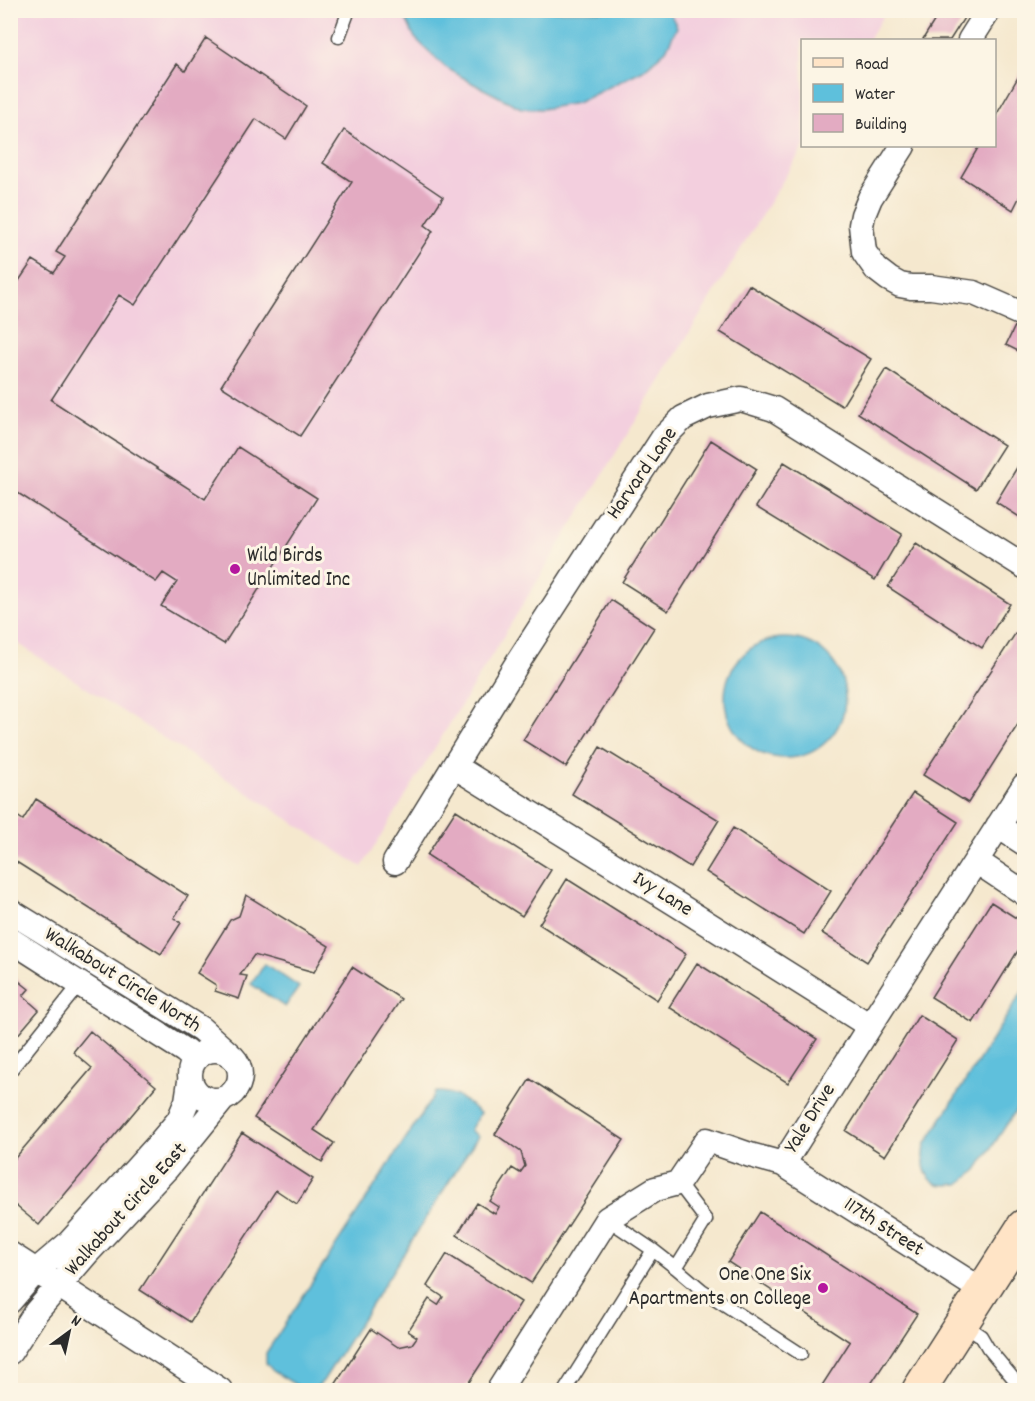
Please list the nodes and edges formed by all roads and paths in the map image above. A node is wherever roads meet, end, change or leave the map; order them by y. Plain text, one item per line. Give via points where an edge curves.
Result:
1 (349, 10) edge
2 (989, 10) edge
3 (339, 37) dead end
4 (971, 39) edge
5 (902, 147) edge
6 (1024, 315) edge
7 (1024, 566) edge
8 (454, 766) junction
9 (1024, 786) edge
10 (998, 826) junction
11 (1024, 843) edge
12 (976, 861) junction
13 (395, 862) dead end
14 (1024, 892) edge
15 (10, 911) edge
16 (10, 941) edge
17 (94, 963) junction
18 (80, 984) junction
19 (870, 1026) junction
20 (230, 1055) junction
21 (10, 1071) edge
22 (192, 1071) junction
23 (223, 1099) junction
24 (783, 1164) junction
25 (678, 1183) junction
26 (607, 1219) junction
27 (1016, 1245) edge
28 (653, 1250) junction
29 (10, 1254) edge
30 (676, 1268) junction
31 (36, 1271) junction
32 (59, 1286) junction
33 (983, 1291) junction
34 (10, 1301) edge
35 (962, 1324) junction
36 (10, 1352) edge
37 (801, 1354) dead end
38 (220, 1390) edge
39 (499, 1390) edge
40 (565, 1390) edge
41 (919, 1390) edge
42 (1023, 1390) edge

1 - 3 lane
2 - 4 street
5 - 6 street via 862,215 864,252 876,269 900,285 974,293
7 - 8 street, Harvard Lane via 774,409 741,399 708,406 683,418 663,438
8 - 13 street, Harvard Lane
8 - 19 street, Ivy Lane
9 - 10 street, Yale Drive
10 - 11 street
10 - 12 street, Yale Drive
12 - 14 street
12 - 19 street, Yale Drive
15 - 17 street, Walkabout Circle North
16 - 18 street, Walkabout Circle North
17 - 18 lane
17 - 20 street, Walkabout Circle North via 201,1029
18 - 21 lane
18 - 22 street, Walkabout Circle North via 184,1051
19 - 24 street, Yale Drive
20 - 22 street via 207,1051 200,1055
20 - 23 street via 239,1068 239,1083
22 - 23 street via 194,1089 199,1095
22 - 31 street, Walkabout Circle East via 188,1101 178,1120 69,1243
23 - 32 street, Walkabout Circle East via 167,1168
24 - 25 street, Yale Drive via 707,1140
24 - 33 street, 117th Street
25 - 26 street via 655,1189
25 - 30 lane via 706,1220
26 - 28 lane
26 - 39 street
27 - 33 main road
28 - 30 lane
28 - 40 lane
29 - 31 street
30 - 37 lane via 702,1290
31 - 32 street
31 - 34 street, Walkabout Circle East
32 - 36 street, Walkabout Circle East
32 - 38 street
33 - 35 main road
35 - 41 main road
35 - 42 lane via 981,1336

